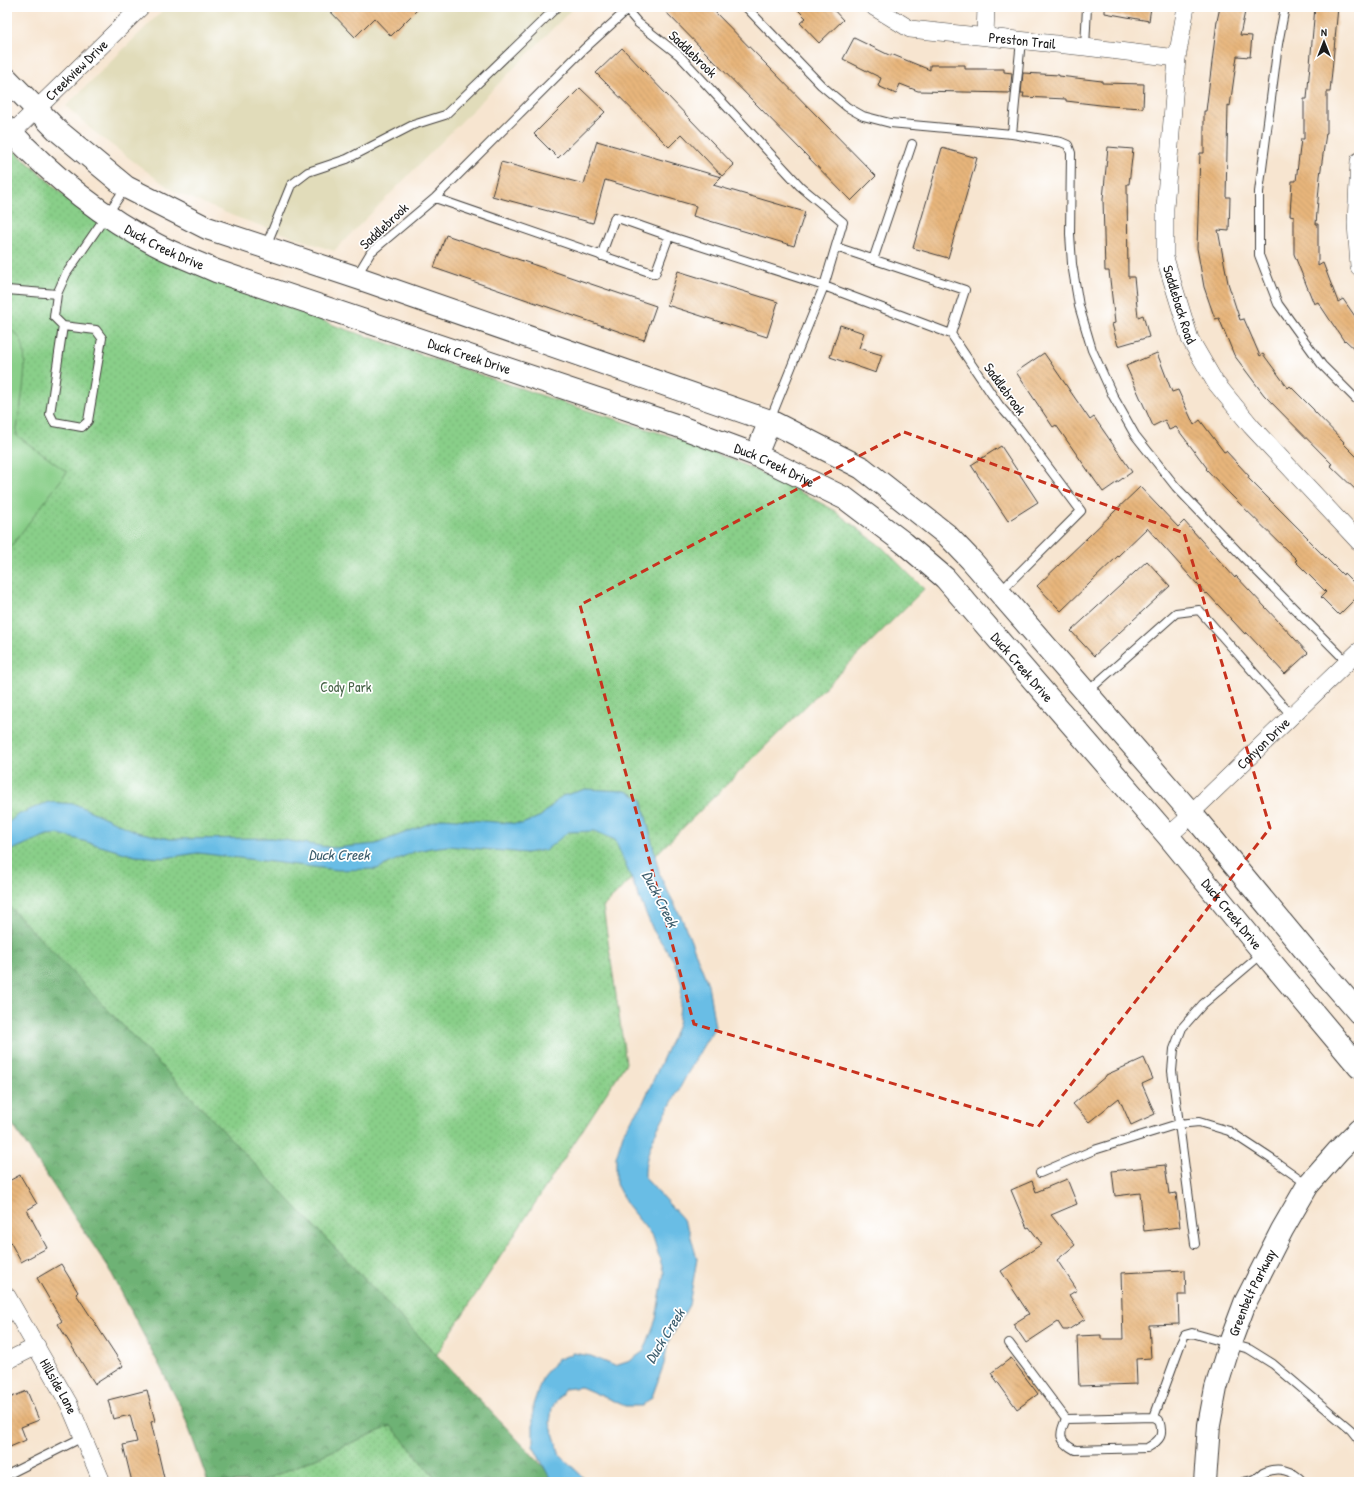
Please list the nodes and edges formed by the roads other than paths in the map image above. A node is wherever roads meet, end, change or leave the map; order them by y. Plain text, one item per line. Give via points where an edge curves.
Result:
1 (141, 7) edge
2 (557, 7) edge
3 (746, 7) edge
4 (874, 7) edge
5 (986, 7) edge
6 (1087, 7) edge
7 (1186, 7) edge
8 (1285, 7) edge
9 (985, 36) junction
10 (1021, 40) junction
11 (1085, 46) junction
12 (1177, 58) junction
13 (7, 79) edge
14 (36, 108) junction
15 (9, 130) edge
16 (1012, 134) junction
17 (912, 144) dead end
18 (1359, 161) edge
19 (126, 187) junction
20 (435, 198) junction
21 (106, 215) junction
22 (669, 236) junction
23 (265, 247) junction
24 (836, 247) junction
25 (601, 256) junction
26 (873, 260) junction
27 (1359, 267) edge
28 (356, 277) junction
29 (824, 286) junction
30 (7, 290) edge
31 (57, 294) junction
32 (63, 326) junction
33 (951, 334) junction
34 (1359, 402) edge
35 (770, 421) junction
36 (756, 455) junction
37 (1359, 542) edge
38 (1000, 593) junction
39 (977, 616) junction
40 (1353, 656) edge
41 (1087, 693) junction
42 (1292, 716) junction
43 (1191, 813) junction
44 (1168, 836) junction
45 (1264, 953) junction
46 (1359, 1013) edge
47 (1359, 1067) edge
48 (1178, 1124) junction
49 (1359, 1130) edge
50 (1040, 1173) dead end
51 (1308, 1185) junction
52 (1195, 1244) dead end
53 (7, 1296) edge
54 (1009, 1343) dead end
55 (1230, 1343) junction
56 (37, 1346) junction
57 (7, 1361) edge
58 (1154, 1417) junction
59 (1066, 1418) junction
60 (83, 1436) junction
61 (1359, 1440) edge
62 (7, 1475) edge
63 (1255, 1480) edge
64 (102, 1482) edge
65 (1205, 1482) edge
66 (1243, 1482) edge
67 (1302, 1482) edge

1 - 14 street, Creekview Drive
2 - 23 lane via 445,115 413,124 347,158 308,172 292,184
3 - 16 lane via 821,85 847,107 863,116 890,123
4 - 9 street, Preston Trail via 910,29
5 - 9 street
6 - 11 lane
7 - 12 street, Saddleback Road
8 - 34 lane via 1259,192 1259,255 1278,304 1322,365
9 - 10 street, Preston Trail
10 - 11 street, Preston Trail
10 - 16 lane
11 - 12 street, Preston Trail
12 - 37 street, Saddleback Road via 1165,208 1165,258 1190,338 1215,382 1250,426
13 - 14 main road
14 - 15 street, Creekview Drive
14 - 19 main road via 57,130
15 - 21 main road, Duck Creek Drive via 44,165
16 - 40 lane via 1068,145 1071,153 1072,264 1079,306 1092,350 1112,396 1136,435 1176,487 1244,558
17 - 26 lane
18 - 27 street via 1356,223
19 - 21 lane
19 - 23 main road via 207,228
20 - 24 lane, Saddlebrook via 626,10 638,23 679,55 800,186 843,222
20 - 25 lane
20 - 28 lane, Saddlebrook via 371,252
21 - 31 lane via 66,274
21 - 36 main road, Duck Creek Drive via 157,245 216,270
22 - 25 lane via 655,274
22 - 25 lane via 615,217
22 - 29 lane
23 - 28 main road
24 - 26 lane
24 - 29 lane, Saddlebrook
26 - 33 lane via 965,290
28 - 35 main road
29 - 33 lane
29 - 35 lane, Saddlebrook
30 - 31 lane
31 - 32 lane via 54,317
32 - 32 lane via 96,330 102,338 88,421 82,427 54,422 50,414
33 - 38 lane, Saddlebrook via 998,405 1019,428 1081,510
35 - 36 main road
35 - 38 main road via 862,468 947,535
36 - 39 main road, Duck Creek Drive via 846,499 945,578
38 - 39 main road
38 - 41 main road
39 - 44 main road, Duck Creek Drive
40 - 42 street, Canyon Drive
41 - 42 lane via 1176,613 1199,610
41 - 43 main road
42 - 43 street, Canyon Drive
43 - 44 street, Canyon Drive
43 - 46 main road
44 - 45 main road, Duck Creek Drive
45 - 47 main road, Duck Creek Drive
45 - 48 lane via 1203,1004 1182,1028 1174,1049 1172,1071
48 - 50 lane via 1094,1150
48 - 51 lane via 1199,1122 1229,1131
48 - 52 lane
49 - 51 main road, Greenbelt Parkway
51 - 55 main road, Greenbelt Parkway via 1245,1303
53 - 56 street, Hillside Lane
54 - 59 lane
55 - 58 lane via 1192,1332 1185,1336
55 - 61 lane via 1249,1349 1273,1364 1351,1430
55 - 65 main road, Greenbelt Parkway via 1216,1388 1209,1425
56 - 57 street
56 - 60 street, Hillside Lane via 69,1404
58 - 59 lane
58 - 59 lane via 1160,1420 1161,1436 1147,1448 1075,1450 1062,1440 1062,1428
60 - 62 lane
60 - 64 street, Hillside Lane
63 - 66 lane
63 - 67 lane via 1263,1473 1284,1470 1293,1472

